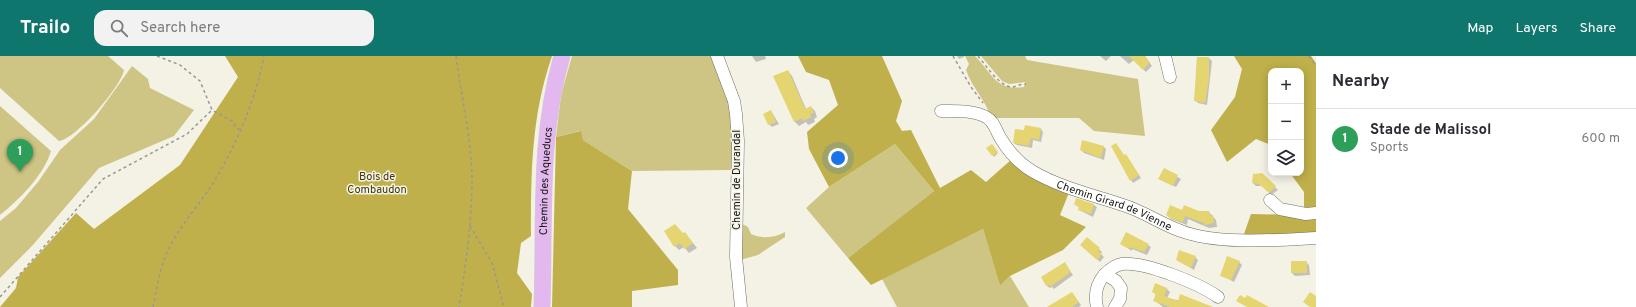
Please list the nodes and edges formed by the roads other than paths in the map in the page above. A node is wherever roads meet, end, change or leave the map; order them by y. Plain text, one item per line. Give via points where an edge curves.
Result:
1 (562, 56) edge
2 (717, 56) edge
3 (1165, 56) edge
4 (1170, 77) dead end
5 (941, 111) dead end
6 (1270, 200) dead end
7 (1316, 213) edge
8 (1316, 238) edge
9 (1105, 274) junction
10 (1218, 297) dead end
11 (542, 307) edge
12 (741, 307) edge
13 (1097, 307) edge
14 (1115, 307) edge

1 - 11 main road, Chemin des Aqueducs via 549,110 544,160
2 - 12 street, Chemin de Durandal via 734,101 736,114 736,257
3 - 4 street
5 - 8 street, Chemin Girard de Vienne via 969,112 987,117 992,120 1014,157 1032,171 1130,207 1180,231 1221,238 1258,240
6 - 7 street via 1280,209 1306,214
9 - 10 street via 1120,264 1135,263 1207,289
9 - 13 street via 1095,291
9 - 14 street via 1121,288 1121,295

